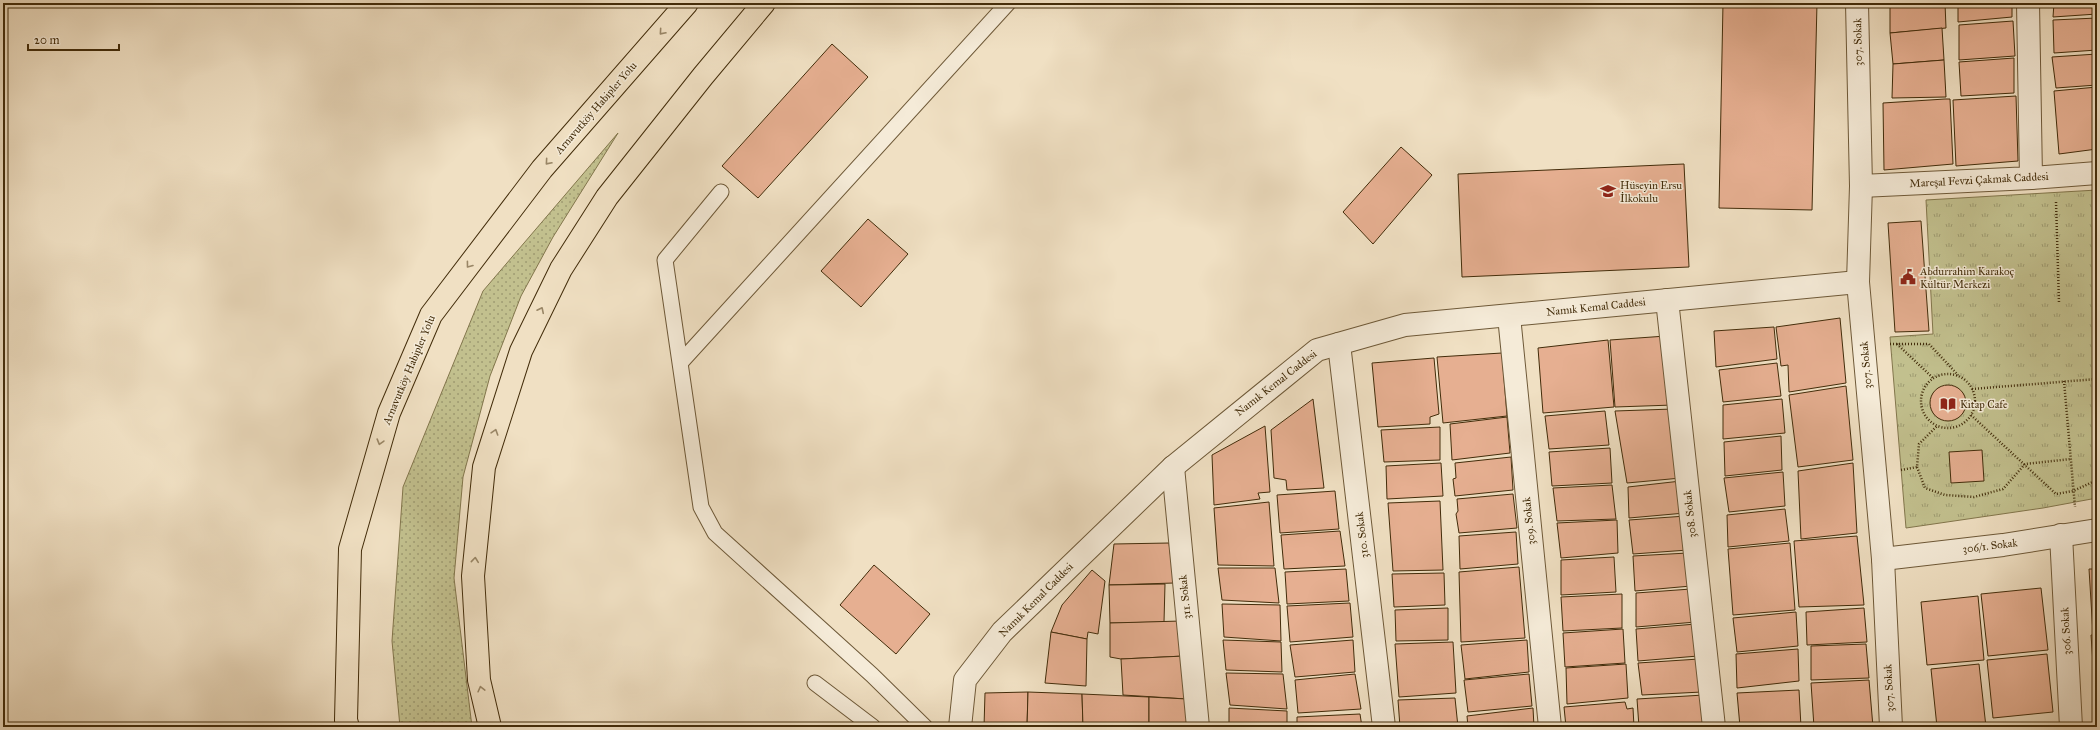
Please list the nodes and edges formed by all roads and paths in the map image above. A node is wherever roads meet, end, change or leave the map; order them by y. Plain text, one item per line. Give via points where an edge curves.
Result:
1 (687, 3) edge
2 (764, 3) edge
3 (1008, 3) edge
4 (1857, 3) edge
5 (2028, 3) edge
6 (2097, 173) edge
7 (2055, 176) junction
8 (2031, 178) junction
9 (1861, 186) junction
10 (721, 192) dead end
11 (1858, 282) junction
12 (1667, 300) junction
13 (2059, 303) dead end
14 (1509, 316) junction
15 (1339, 344) junction
16 (681, 362) junction
17 (1959, 376) junction
18 (1933, 378) junction
19 (2097, 379) edge
20 (2064, 381) junction
21 (1972, 389) junction
22 (1971, 415) junction
23 (1938, 426) junction
24 (2071, 459) junction
25 (2025, 464) junction
26 (1172, 467) junction
27 (1918, 467) junction
28 (1875, 475) junction
29 (2097, 480) edge
30 (2074, 491) junction
31 (2079, 533) edge
32 (1883, 559) junction
33 (815, 683) dead end
34 (348, 727) edge
35 (490, 727) edge
36 (873, 727) edge
37 (925, 727) edge
38 (960, 727) edge
39 (1198, 727) edge
40 (1384, 727) edge
41 (1550, 727) edge
42 (1714, 727) edge
43 (1891, 727) edge
44 (2071, 727) edge

1 -> 34 highway, Arnavutköy Habipler Yolu via 542,169 431,315 388,413 350,549 346,720
35 -> 2 highway via 479,680 473,576 484,467 521,351 561,269 607,197
3 - 16 lane
4 - 9 street, 307. Sokak
5 - 8 street
6 - 7 street, Mareşal Fevzi Çakmak Caddesi
7 - 8 street, Mareşal Fevzi Çakmak Caddesi
7 - 13 path
8 - 9 street, Mareşal Fevzi Çakmak Caddesi
9 - 11 street, 307. Sokak
10 - 16 lane via 665,260
11 - 12 street, Namık Kemal Caddesi
11 - 28 street, 307. Sokak
12 - 14 street, Namık Kemal Caddesi
12 - 42 street, 308. Sokak
14 - 15 street, Namık Kemal Caddesi via 1405,325
14 - 41 street, 309. Sokak
15 - 26 street, Namık Kemal Caddesi via 1316,350
15 - 40 street, 310. Sokak
16 - 37 lane via 701,507 715,533 872,675
17 - 18 path via 1950,373
17 - 18 path via 1929,344 1897,344
17 - 21 path via 1967,381
18 - 23 path via 1926,384 1920,399 1925,415
19 - 20 path
20 - 21 path
20 - 24 path
21 - 22 path via 1975,398
22 - 23 path via 1956,427
22 - 25 path
23 - 27 path via 1918,444
24 - 25 path
24 - 30 path
25 - 27 path via 2003,489 1974,497 1945,495 1925,488
25 - 30 path via 2056,494
26 - 38 street, Namık Kemal Caddesi via 1002,632 964,680
26 - 39 street, 311. Sokak
27 - 28 path
28 - 32 street, 307. Sokak
29 - 30 path
30 - 31 path
31 - 32 street, 306/1. Sokak
31 - 44 street, 306. Sokak
32 - 43 street, 307. Sokak
33 - 36 lane

